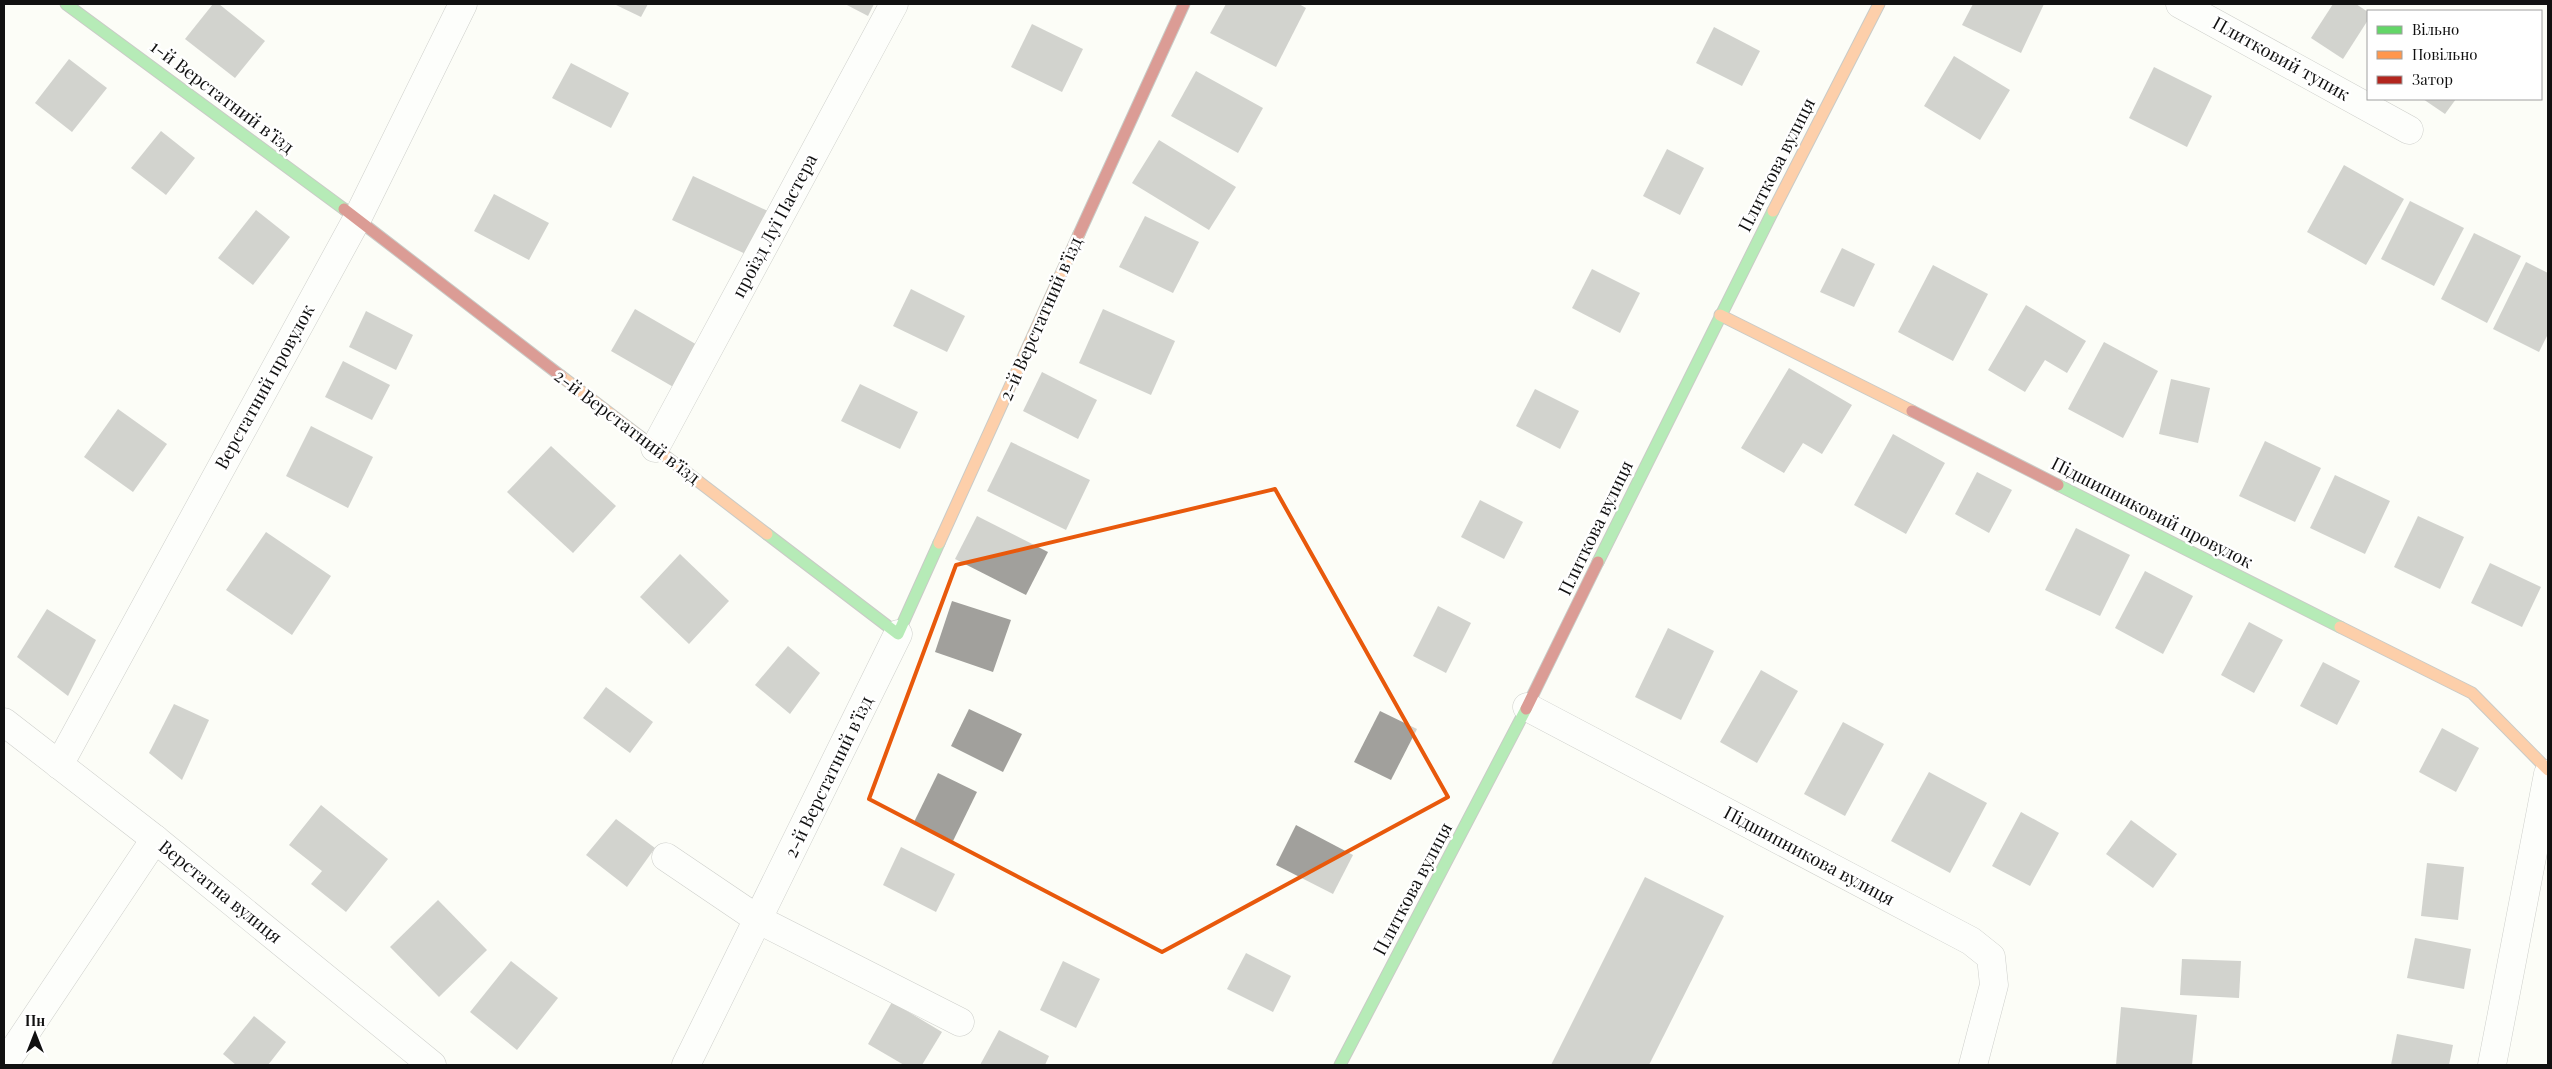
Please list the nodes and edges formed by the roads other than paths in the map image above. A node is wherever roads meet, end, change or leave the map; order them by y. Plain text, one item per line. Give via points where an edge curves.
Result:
1 (66, 4) edge
2 (463, 4) edge
3 (894, 4) edge
4 (1184, 4) edge
5 (1879, 4) edge
6 (2180, 4) edge
7 (2409, 130) dead end
8 (357, 219) junction
9 (1720, 315) junction
10 (655, 448) junction
11 (898, 634) junction
12 (1527, 707) junction
13 (4, 722) edge
14 (59, 765) junction
15 (2548, 770) edge
16 (2548, 774) edge
17 (155, 839) junction
18 (666, 856) dead end
19 (759, 920) junction
20 (960, 1022) dead end
21 (4, 1065) edge
22 (432, 1065) edge
23 (686, 1065) edge
24 (1340, 1065) edge
25 (1973, 1065) edge
26 (2492, 1065) edge

1 - 8 street, 1-й Верстатний в’їзд
2 - 8 street, Верстатний провулок
3 - 10 street, проїзд Луї Пастера
4 - 11 street, 2-й Верстатний в’їзд
5 - 9 street, Плиткова вулиця
6 - 7 street, Плитковий тупик
8 - 10 street, 2-й Верстатний в’їзд
8 - 14 street, Верстатний провулок
9 - 12 street, Плиткова вулиця
9 - 15 street, Підшипниковий провулок via 2472,693
10 - 11 street, 2-й Верстатний в’їзд
11 - 19 street, 2-й Верстатний в’їзд
12 - 24 street, Плиткова вулиця
12 - 25 street, Підшипникова вулиця via 1970,941 1991,957 1994,985
13 - 14 street, Верстатна вулиця
14 - 17 street, Верстатна вулиця
16 - 26 street
17 - 21 street
17 - 22 street, Верстатна вулиця
18 - 19 street
19 - 20 street
19 - 23 street, 2-й Верстатний в’їзд

